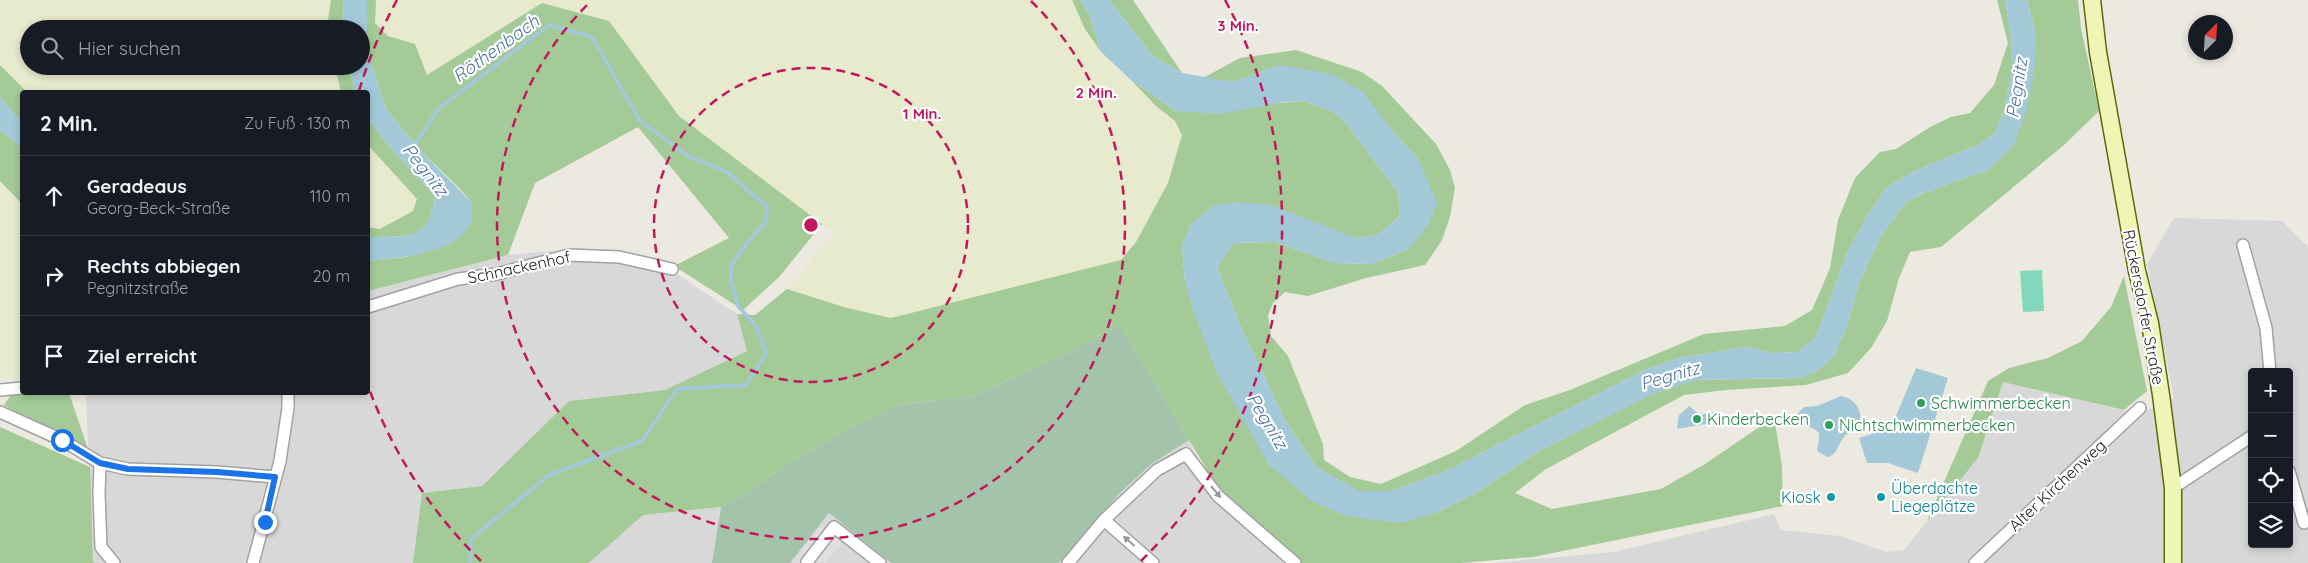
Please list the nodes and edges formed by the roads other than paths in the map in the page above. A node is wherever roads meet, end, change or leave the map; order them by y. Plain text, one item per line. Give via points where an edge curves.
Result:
1 (2092, 7) edge
2 (2243, 245) dead end
3 (672, 269) dead end
4 (370, 306) edge
5 (2270, 368) edge
6 (20, 388) edge
7 (0, 390) edge
8 (288, 395) edge
9 (2140, 408) dead end
10 (0, 412) edge
11 (2248, 439) edge
12 (100, 463) junction
13 (275, 477) junction
14 (2293, 485) edge
15 (2173, 488) junction
16 (1104, 520) junction
17 (2304, 522) dead end
18 (807, 562) edge
19 (114, 563) edge
20 (253, 563) edge
21 (880, 563) edge
22 (1068, 563) edge
23 (1153, 563) edge
24 (1295, 563) edge
25 (1975, 563) edge
26 (2173, 563) edge

1 - 15 main road, Rückersdorfer Straße via 2137,271 2150,323
2 - 5 street via 2266,328
3 - 4 street, Schnackenhof via 619,257 569,255 497,274 458,279
6 - 7 street
8 - 13 street via 286,424
9 - 25 street, Alter Kirchenweg
10 - 12 street via 62,440
11 - 15 street
12 - 13 street via 128,469
12 - 19 street via 102,547
13 - 20 street
14 - 17 street
15 - 26 main road, Rückersdorfer Straße
16 - 22 street
23 -> 16 street
16 -> 24 street via 1157,470 1186,454 1218,496
18 - 21 street via 834,527

